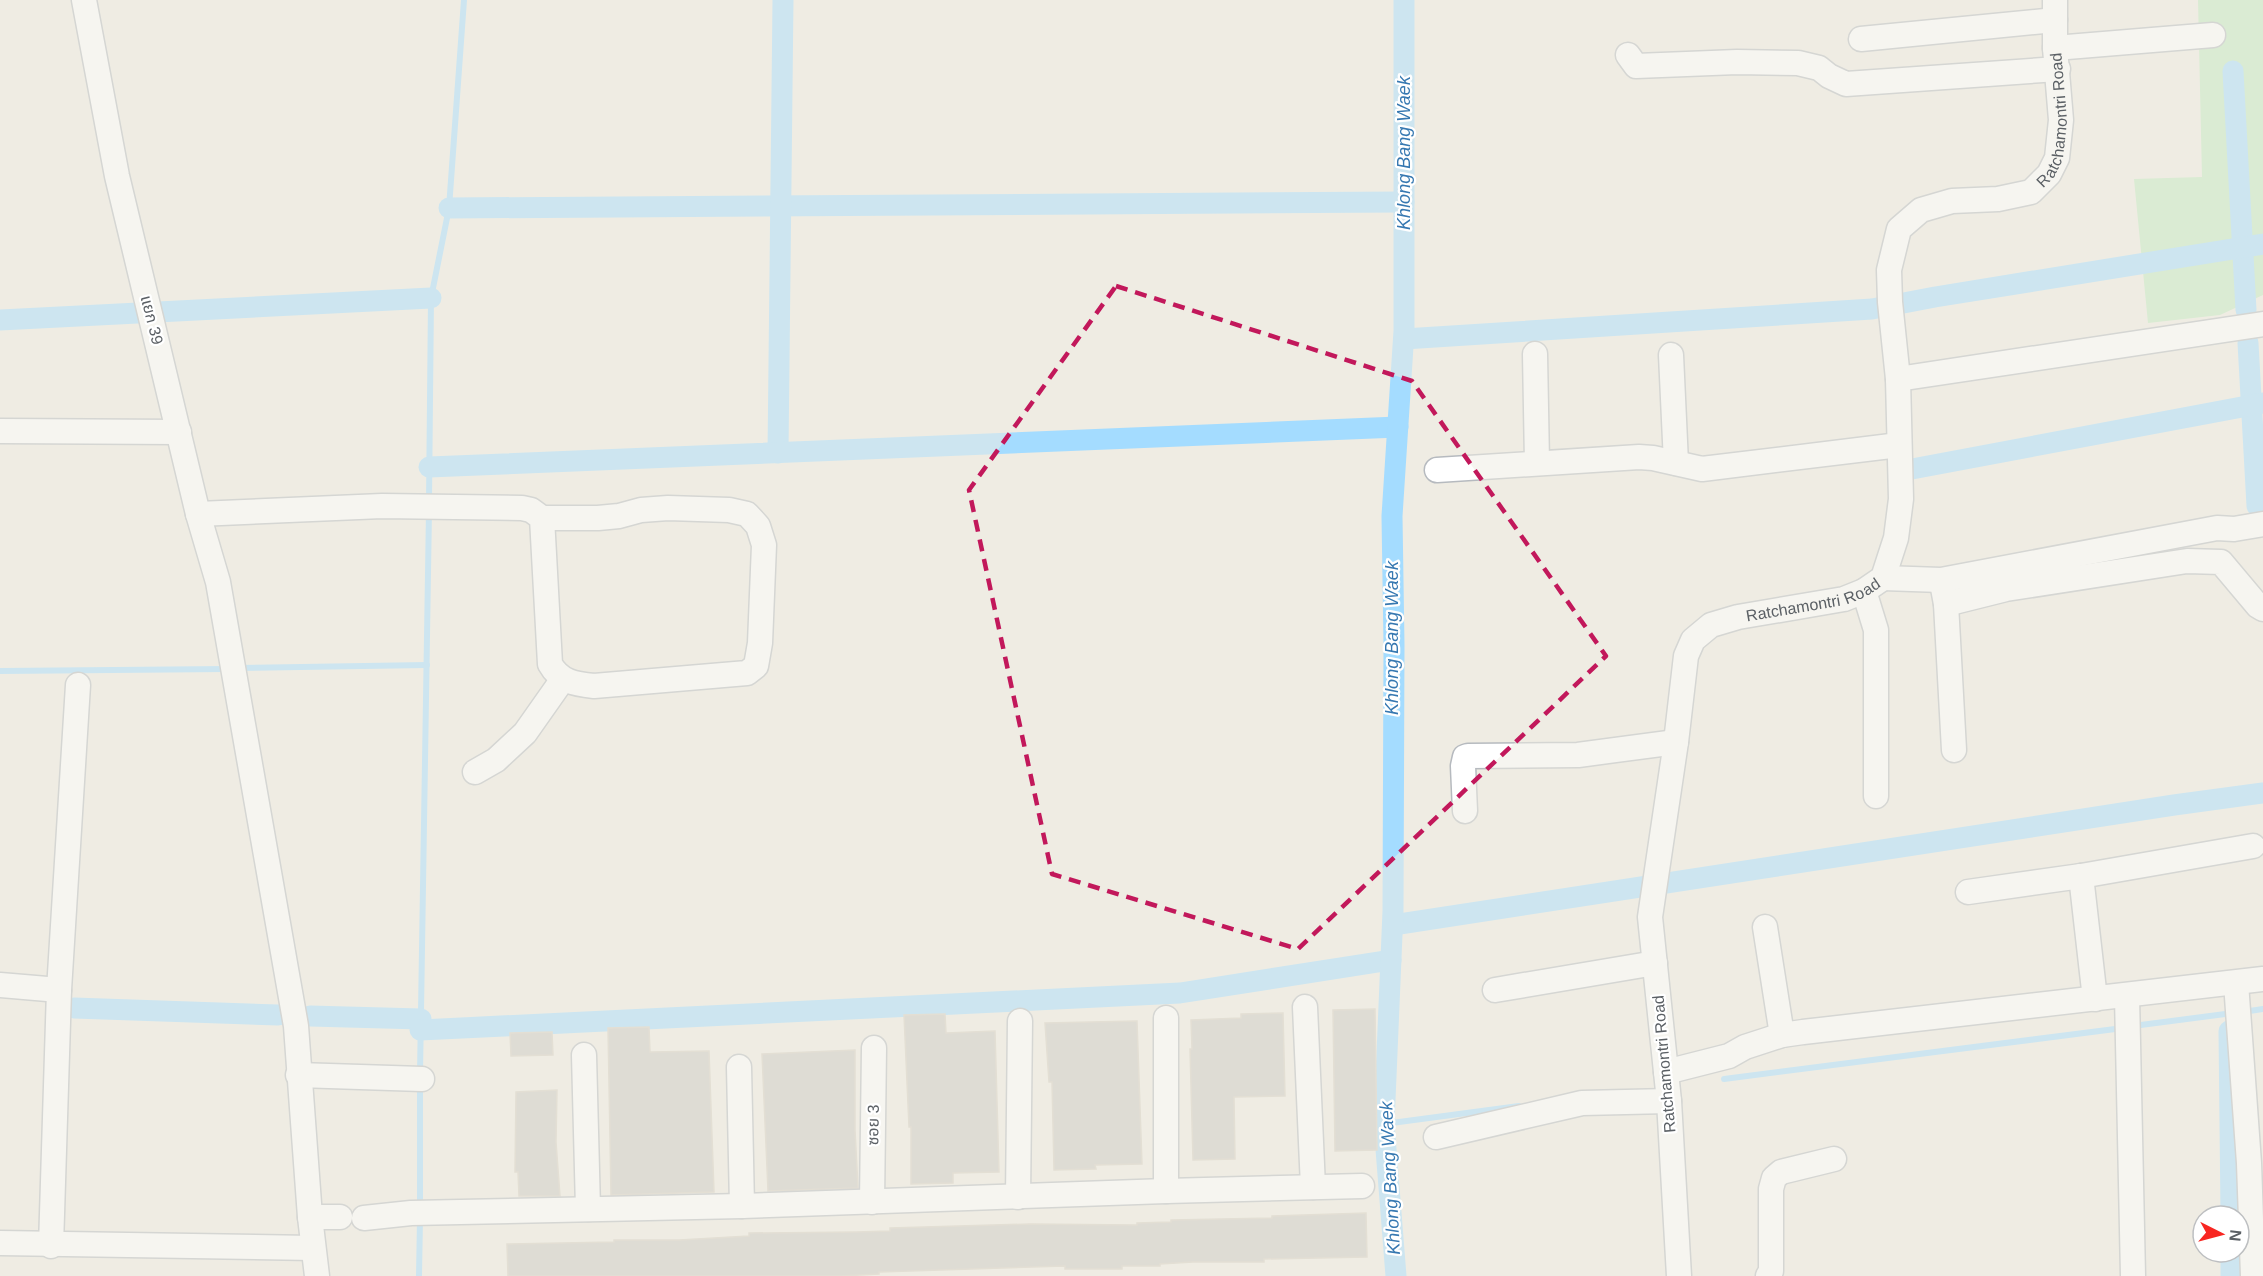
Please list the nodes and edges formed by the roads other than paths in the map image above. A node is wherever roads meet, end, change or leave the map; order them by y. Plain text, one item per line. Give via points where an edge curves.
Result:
1 (84, 0) edge
2 (2055, 10) edge
3 (2213, 35) dead end
4 (1861, 39) dead end
5 (1629, 55) dead end
6 (2057, 58) junction
7 (2263, 324) edge
8 (1535, 354) dead end
9 (1671, 355) dead end
10 (1898, 379) junction
11 (0, 431) edge
12 (179, 432) junction
13 (1899, 445) junction
14 (1676, 463) junction
15 (1537, 464) junction
16 (1437, 470) dead end
17 (198, 514) junction
18 (542, 518) junction
19 (2263, 524) edge
20 (2185, 534) junction
21 (2187, 561) junction
22 (1941, 580) junction
23 (1873, 585) junction
24 (1946, 604) junction
25 (2263, 609) edge
26 (563, 679) junction
27 (78, 685) dead end
28 (1676, 742) junction
29 (1954, 750) dead end
30 (475, 772) dead end
31 (1876, 796) dead end
32 (1465, 811) dead end
33 (2253, 846) dead end
34 (2082, 876) junction
35 (1968, 892) dead end
36 (1765, 927) dead end
37 (1655, 963) junction
38 (2263, 979) edge
39 (0, 986) edge
40 (2236, 988) junction
41 (59, 990) junction
42 (1495, 990) dead end
43 (2095, 999) junction
44 (2127, 1002) junction
45 (1305, 1007) dead end
46 (1166, 1018) dead end
47 (1020, 1021) dead end
48 (1782, 1035) junction
49 (874, 1048) dead end
50 (585, 1055) dead end
51 (739, 1067) dead end
52 (1666, 1072) junction
53 (298, 1075) junction
54 (422, 1079) dead end
55 (1669, 1101) junction
56 (1436, 1137) dead end
57 (1834, 1159) dead end
58 (2256, 1161) edge
59 (1362, 1186) dead end
60 (1313, 1187) junction
61 (1166, 1191) junction
62 (1018, 1197) junction
63 (872, 1202) junction
64 (742, 1206) junction
65 (588, 1209) junction
66 (310, 1217) junction
67 (340, 1218) dead end
68 (364, 1218) dead end
69 (0, 1244) edge
70 (51, 1245) junction
71 (313, 1248) junction
72 (317, 1276) edge
73 (1679, 1276) edge
74 (1768, 1276) edge
75 (2133, 1276) edge
76 (2253, 1276) edge

1 - 12 street, แยก 39 via 117,176
2 - 4 street
2 - 6 street, Ratchamontri Road
3 - 6 street
5 - 6 street via 1636,66 1798,63 1819,68 1846,84
6 - 10 street, Ratchamontri Road via 2061,120 2057,158 2049,174 2031,192 1998,199 1952,201 1921,210 1899,229 1889,270
7 - 10 street
8 - 15 street
9 - 14 street
10 - 13 street, Ratchamontri Road
11 - 12 street
12 - 17 street, แยก 39
13 - 14 street via 1702,469
13 - 23 street, Ratchamontri Road via 1901,500 1896,538
14 - 15 street via 1638,457
15 - 16 street
17 - 18 street via 451,506 522,508
17 - 53 street, แยก 39 via 218,582 293,1005
18 - 26 street via 550,664
18 - 26 street via 598,518 668,508 729,510 754,519 764,545 760,643 756,666 747,673 594,686
19 - 20 street
20 - 21 street
20 - 22 street
21 - 24 street via 2006,589
21 - 25 street via 2221,562
22 - 23 street
22 - 24 street
23 - 28 street, Ratchamontri Road via 1844,599 1710,624 1693,639 1686,656
23 - 31 street
24 - 29 street
26 - 30 street via 525,733 496,760
27 - 41 street
28 - 32 street via 1578,755 1468,756 1464,766
28 - 37 street, Ratchamontri Road via 1650,916
33 - 34 street
34 - 35 street
34 - 43 street
36 - 48 street
37 - 42 street
37 - 52 street, Ratchamontri Road
38 - 40 street
39 - 41 street
40 - 44 street
40 - 58 street
41 - 70 street
43 - 44 street
43 - 48 street
44 - 75 street
45 - 60 street
46 - 61 street
47 - 62 street
48 - 52 street via 1729,1056
49 - 63 street, ซอย 3
50 - 65 street
51 - 64 street
52 - 55 street, Ratchamontri Road
53 - 54 street
53 - 66 street, แยก 39
55 - 56 street via 1582,1103
55 - 73 street, Ratchamontri Road
57 - 74 street via 1780,1172 1774,1178
58 - 76 street
59 - 60 street
60 - 61 street
61 - 62 street
62 - 63 street
63 - 64 street
64 - 65 street
65 - 68 street via 411,1213
66 - 67 street
66 - 71 street, แยก 39
69 - 70 street
70 - 71 street
71 - 72 street, แยก 39

